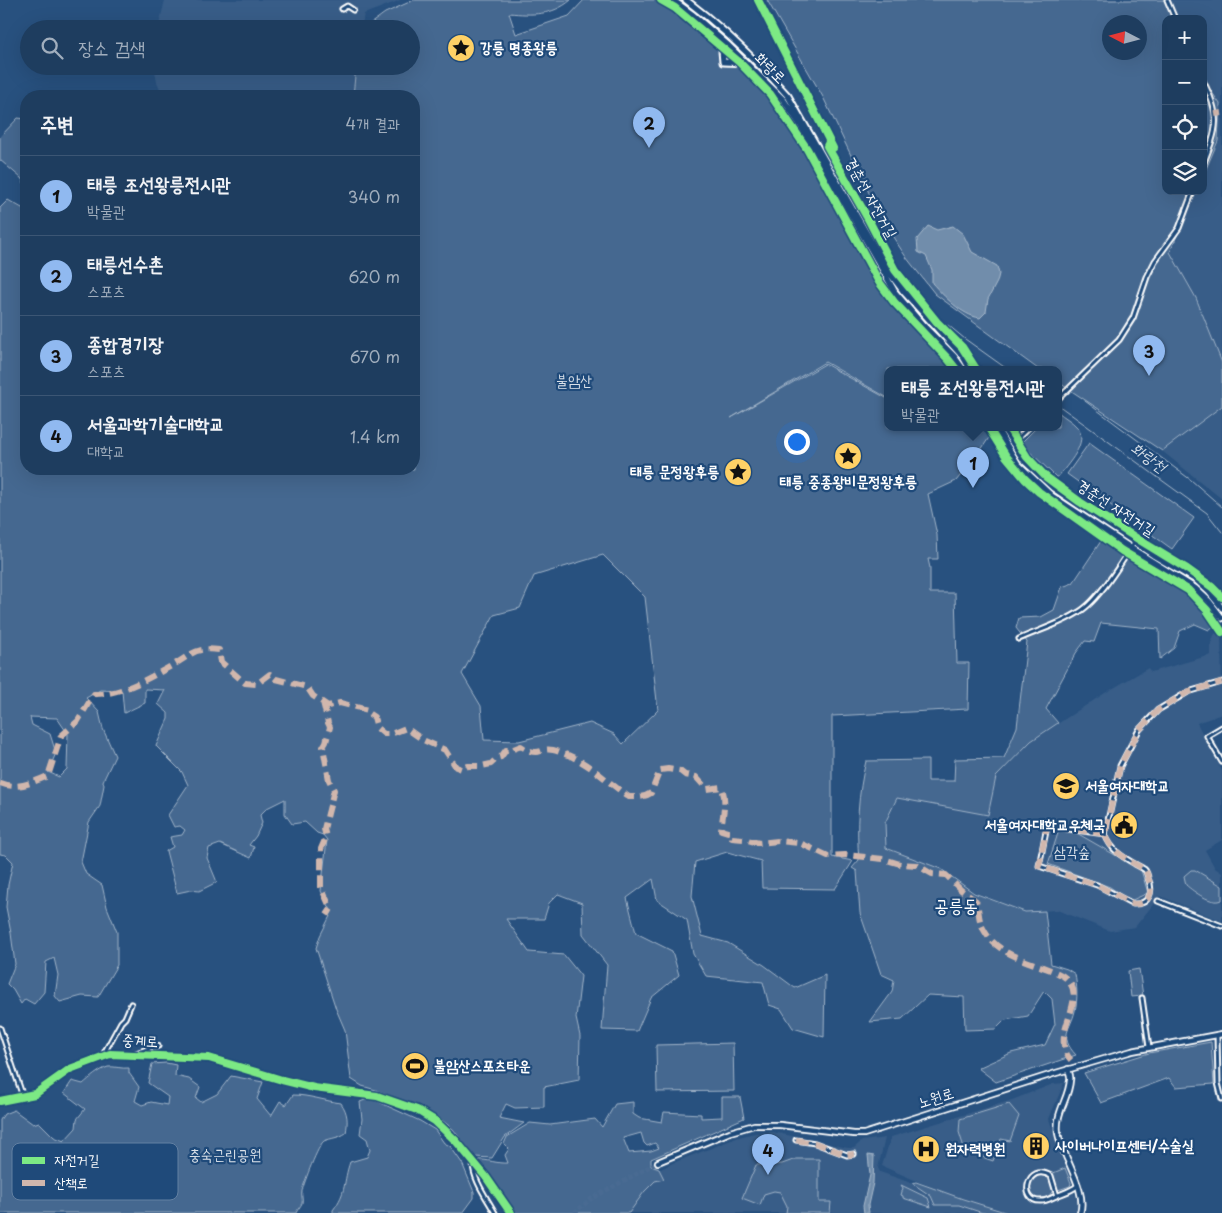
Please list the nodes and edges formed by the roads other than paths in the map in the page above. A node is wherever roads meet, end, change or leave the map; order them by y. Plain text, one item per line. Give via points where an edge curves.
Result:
1 (674, 0) edge
2 (686, 0) edge
3 (1167, 0) edge
4 (342, 9) dead end
5 (353, 10) dead end
6 (1173, 15) edge
7 (706, 26) junction
8 (725, 33) junction
9 (721, 40) junction
10 (746, 62) junction
11 (767, 72) junction
12 (1207, 89) edge
13 (1222, 113) edge
14 (1216, 114) junction
15 (1207, 155) edge
16 (1191, 195) edge
17 (961, 366) edge
18 (968, 366) edge
19 (1062, 395) edge
20 (999, 431) edge
21 (1004, 431) edge
22 (1026, 431) edge
23 (1010, 446) junction
24 (1134, 543) junction
25 (1131, 548) junction
26 (1219, 605) edge
27 (1222, 618) edge
28 (1019, 639) dead end
29 (1222, 682) edge
30 (1222, 727) edge
31 (1222, 762) edge
32 (1105, 834) junction
33 (1158, 901) dead end
34 (1222, 926) edge
35 (1142, 998) dead end
36 (131, 1004) dead end
37 (0, 1028) edge
38 (1220, 1035) edge
39 (158, 1046) dead end
40 (1149, 1047) junction
41 (133, 1054) junction
42 (104, 1055) junction
43 (1068, 1069) junction
44 (282, 1080) tunnel mouth
45 (314, 1088) tunnel mouth
46 (24, 1097) junction
47 (2, 1100) edge
48 (1222, 1100) edge
49 (796, 1140) dead end
50 (854, 1154) dead end
51 (658, 1162) tunnel mouth
52 (473, 1163) junction
53 (1077, 1186) junction
54 (1057, 1196) junction
55 (495, 1213) edge
56 (511, 1213) edge
57 (1080, 1213) edge

1 - 7 main road, 화랑로
2 - 8 main road, 화랑로
3 - 6 street
4 - 5 street via 348,6
7 - 8 main road via 714,27 724,36
7 - 9 main road, 화랑로
8 - 11 main road, 화랑로
9 - 10 main road, 화랑로
9 - 10 main road via 723,62
10 - 11 main road via 748,58
10 - 17 main road, 화랑로 via 783,98 895,292
11 - 18 main road, 화랑로 via 801,117 888,271
12 - 14 street
13 - 14 street
14 - 15 street via 1214,138
16 - 19 street via 1179,228 1155,261 1133,318 1119,340
20 - 23 main road
21 - 23 main road
22 - 23 street
23 - 24 main road via 1053,488
23 - 25 main road via 1018,464 1052,496
24 - 25 street
24 - 26 main road via 1196,580
25 - 26 main road
25 - 28 street via 1081,612
26 - 27 main road
29 - 32 street via 1188,692 1158,710 1139,730 1120,766
30 - 31 street via 1207,736
32 - 32 street via 1047,826 1040,866 1097,884 1133,904 1145,902 1150,896 1151,886 1146,870 1116,853
33 - 34 street
35 - 40 street
36 - 42 street
37 - 46 street
38 - 40 street, 노원로
38 - 48 street via 1218,1083
39 - 41 street
40 - 43 street, 노원로
41 - 42 street, 중계로
41 - 44 street, 중계로 via 209,1058
42 - 46 street, 중계로 via 70,1069 35,1094
43 - 51 street, 노원로 via 864,1134 754,1125
43 - 53 street via 1070,1080 1059,1114 1058,1133
45 - 52 street via 377,1096 417,1110 435,1121
46 - 47 street, 중계로
49 - 50 street via 847,1155
52 - 55 street
52 - 56 street
53 - 54 street
53 - 57 street via 1083,1200
54 - 54 street via 1051,1176 1047,1174 1034,1175 1028,1182 1028,1191 1034,1200 1042,1202

